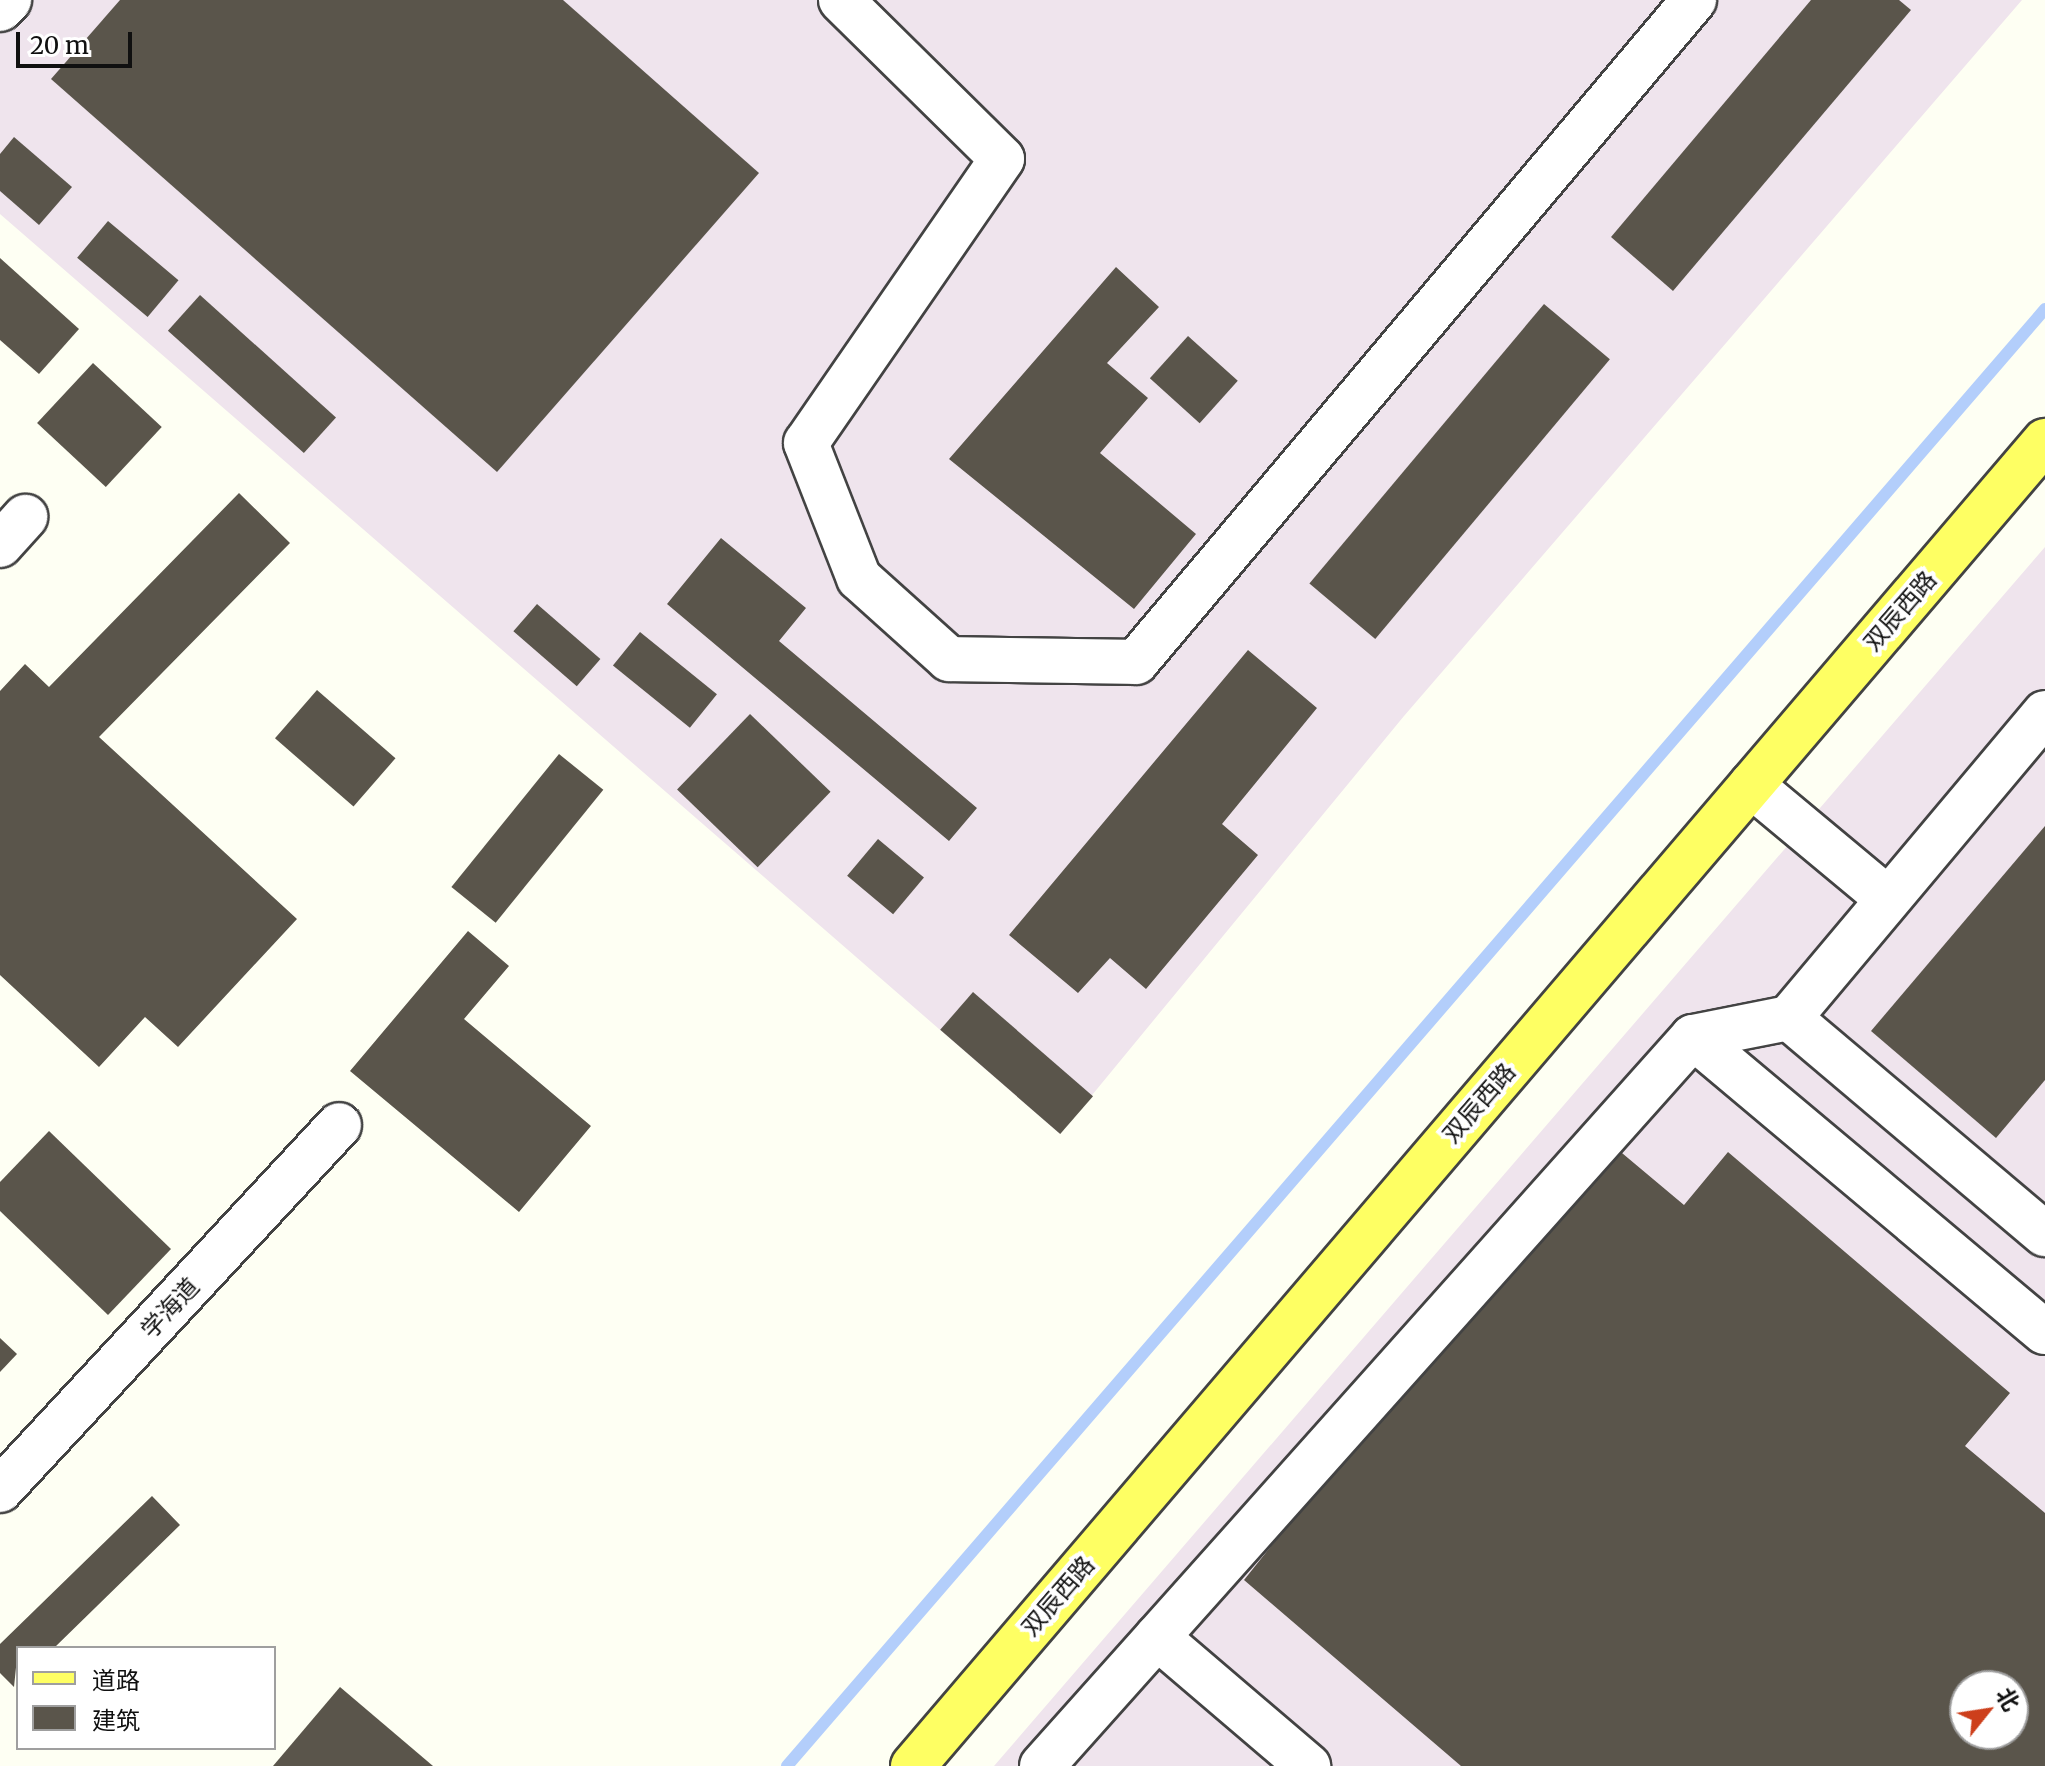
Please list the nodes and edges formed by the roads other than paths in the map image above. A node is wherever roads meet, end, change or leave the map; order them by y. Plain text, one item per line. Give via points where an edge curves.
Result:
1 (9, 0) edge
2 (841, 0) edge
3 (1694, 0) edge
4 (0, 9) edge
5 (2045, 441) edge
6 (2045, 713) edge
7 (1751, 785) junction
8 (1888, 899) junction
9 (1789, 1018) junction
10 (1693, 1037) junction
11 (339, 1125) dead end
12 (2038, 1214) edge
13 (2045, 1332) edge
14 (0, 1490) edge
15 (1157, 1637) junction
16 (913, 1766) edge
17 (1042, 1766) edge
18 (1308, 1766) edge

1 - 4 street
2 - 3 street via 1002,159 806,443 859,578 949,659 1136,662
5 - 7 main road, 双辰西路
6 - 8 street
7 - 8 street
7 - 16 main road, 双辰西路
8 - 9 street
9 - 10 street
9 - 12 street
10 - 13 street
10 - 15 street
11 - 14 street, 学海道
15 - 17 street
15 - 18 street

